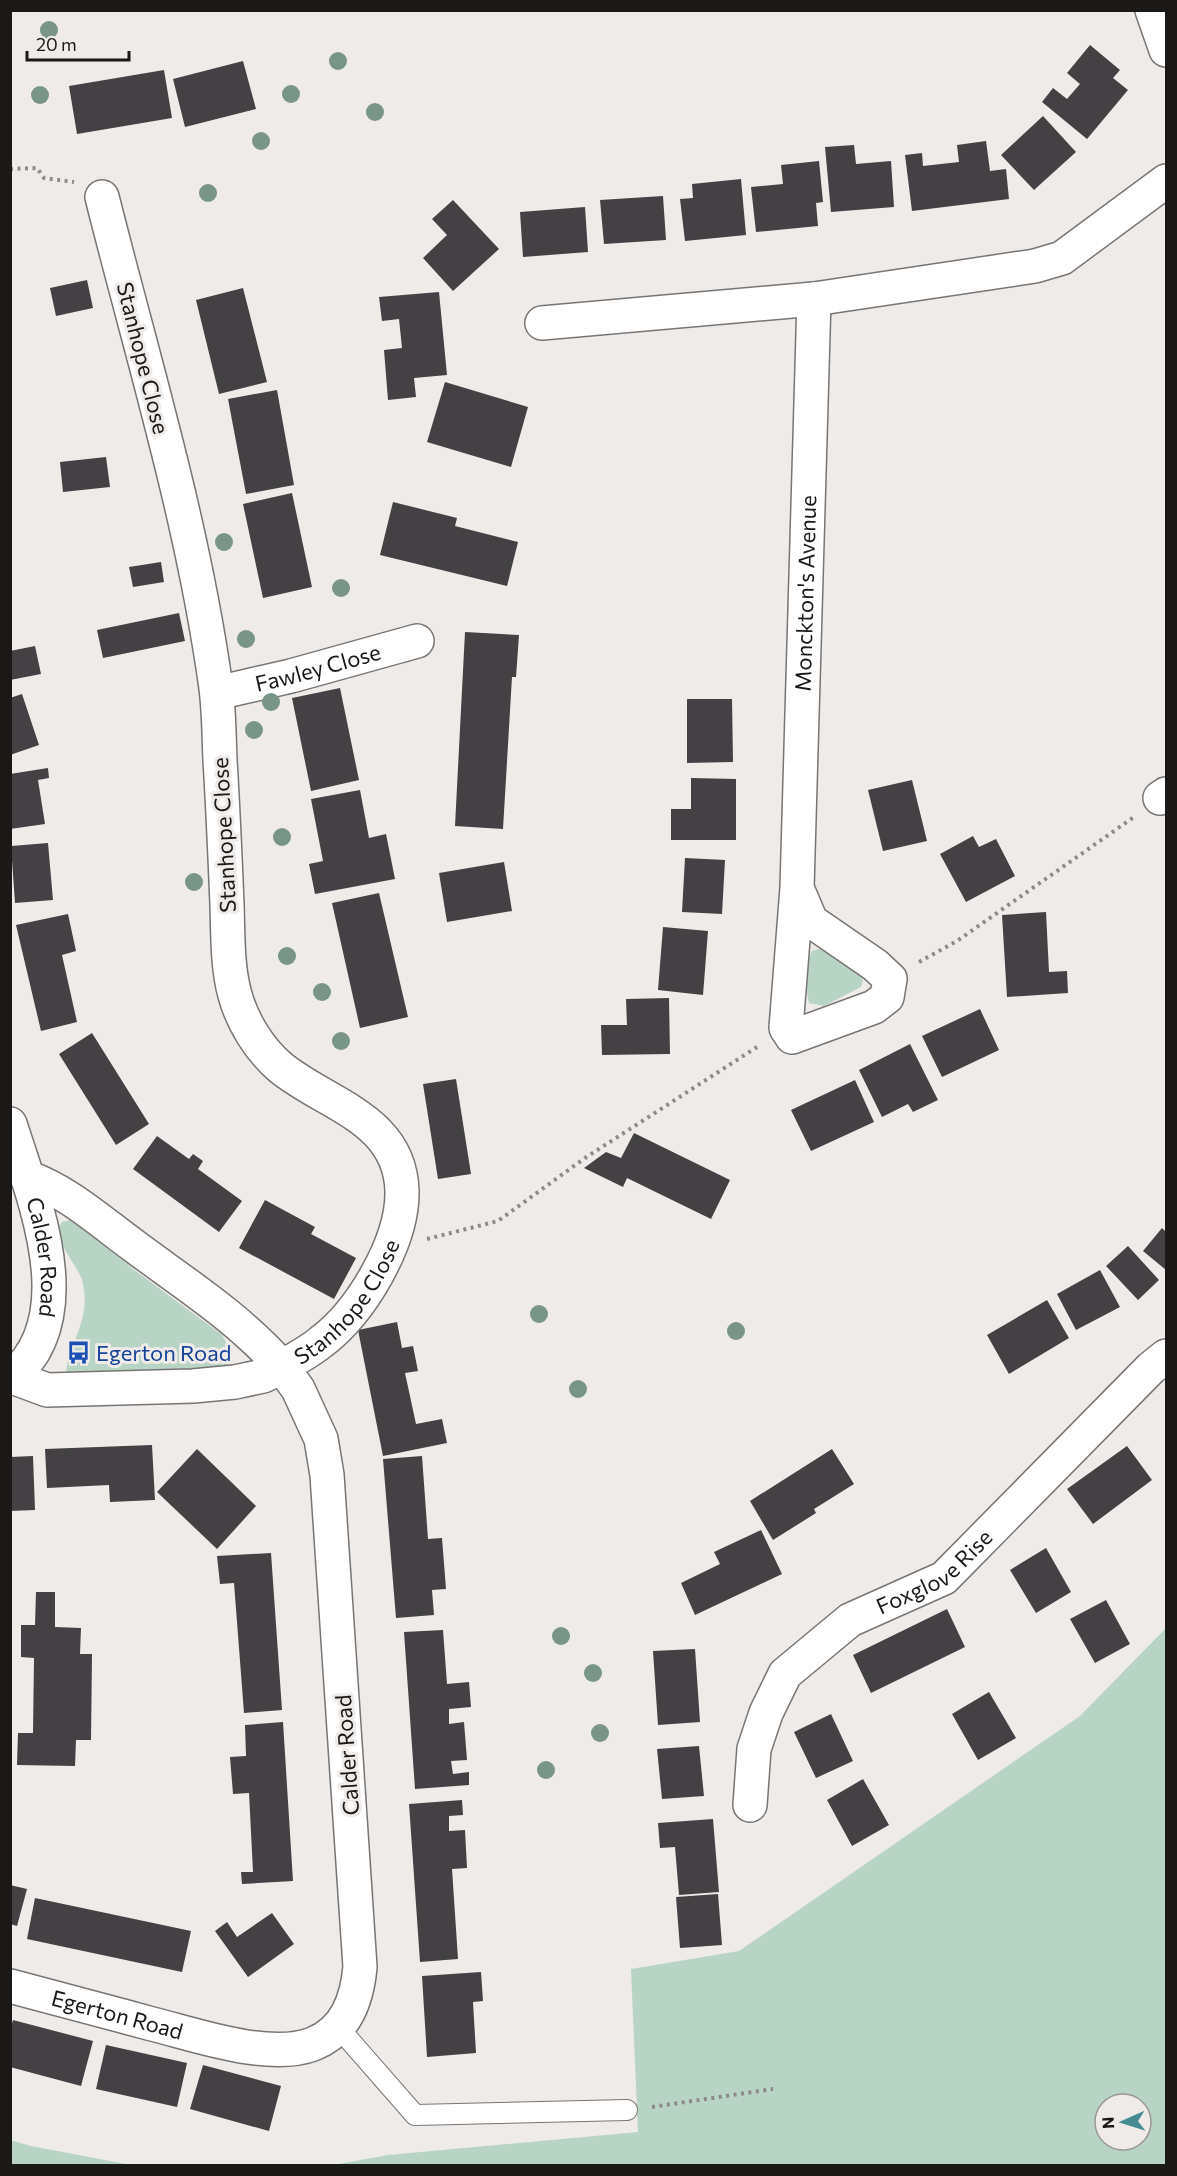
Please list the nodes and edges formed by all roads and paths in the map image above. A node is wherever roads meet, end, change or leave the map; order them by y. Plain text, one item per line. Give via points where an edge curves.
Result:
1 (1152, 10) edge
2 (1167, 50) edge
3 (10, 169) edge
4 (1167, 181) edge
5 (102, 197) joint
6 (814, 299) junction
7 (542, 323) dead end
8 (417, 641) dead end
9 (217, 693) junction
10 (1163, 796) edge
11 (797, 888) junction
12 (890, 979) junction
13 (786, 1028) junction
14 (10, 1124) edge
15 (27, 1177) junction
16 (389, 1249) junction
17 (1167, 1356) edge
18 (282, 1367) junction
19 (11, 1377) edge
20 (750, 1804) dead end
21 (10, 1986) edge
22 (338, 2027) junction
23 (223, 2042) joint
24 (772, 2089) dead end
25 (627, 2110) joint

1 - 2 street
3 - 5 path via 37,168 44,178 88,184
4 - 6 street via 1062,258 1035,266
5 - 9 street, Stanhope Close via 191,547
6 - 7 street
6 - 11 street, Monckton's Avenue
8 - 9 street, Fawley Close
9 - 16 street, Stanhope Close via 233,991 260,1046 277,1065 369,1123 390,1147 397,1160 402,1194
10 - 12 path via 957,940
11 - 12 street, Monckton's Avenue via 811,921
11 - 13 street, Monckton's Avenue
12 - 13 street via 887,997 874,1007 792,1037
13 - 16 path via 585,1158 498,1221
14 - 15 street, Calder Road
15 - 18 street, Calder Road via 46,1184 78,1205 217,1306
15 - 19 street, Calder Road via 48,1258 48,1308 34,1350
16 - 18 street, Stanhope Close via 352,1313 320,1344
17 - 20 street, Foxglove Rise via 944,1578 850,1620 785,1674 754,1749
18 - 19 street, Calder Road via 235,1382 64,1391 36,1387
18 - 22 street, Calder Road via 321,1439 327,1475 360,1967 356,1995
21 - 23 street, Egerton Road
22 - 23 street, Calder Road via 312,2044 296,2048 247,2047
22 - 25 lane via 415,2115
24 - 25 path

